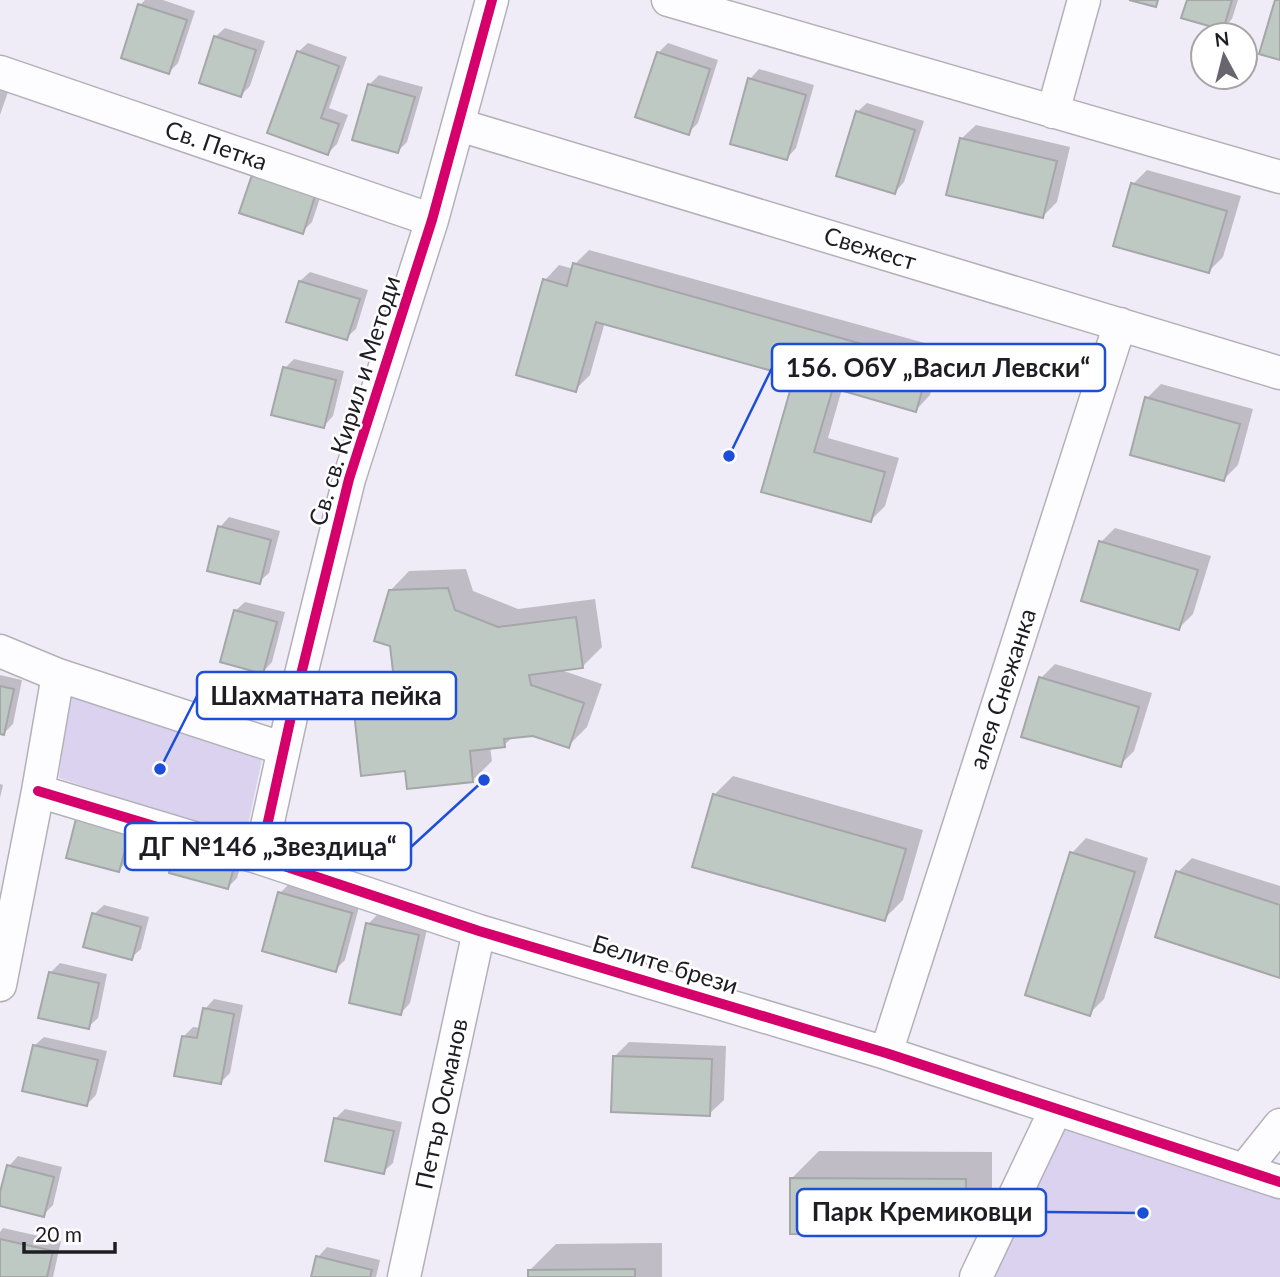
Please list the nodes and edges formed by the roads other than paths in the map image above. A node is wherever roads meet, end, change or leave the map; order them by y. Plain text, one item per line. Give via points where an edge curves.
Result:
1 (492, 0) edge
2 (668, 0) edge
3 (1084, 0) edge
4 (0, 72) edge
5 (1053, 112) junction
6 (459, 125) junction
7 (1280, 177) edge
8 (432, 220) junction
9 (1120, 324) junction
10 (1280, 373) edge
11 (0, 651) edge
12 (58, 675) junction
13 (284, 749) junction
14 (38, 791) junction
15 (260, 858) junction
16 (479, 931) junction
17 (0, 985) edge
18 (886, 1053) junction
19 (1056, 1109) junction
20 (1280, 1125) edge
21 (1244, 1170) junction
22 (1280, 1182) edge
23 (404, 1277) edge
24 (976, 1277) edge

1 - 6 street, Св. св. Кирил и Методи
2 - 5 street
3 - 5 street
4 - 8 street, Св. Петка
5 - 7 street
6 - 8 street, Св. св. Кирил и Методи
6 - 9 street, Свежест
8 - 13 street, Св. св. Кирил и Методи via 349,479
9 - 10 street, Свежест
9 - 18 street, алея Снежанка
11 - 12 street
12 - 13 street
12 - 14 street
13 - 15 street, Св. св. Кирил и Методи
14 - 15 street, Белите брези
14 - 17 street
15 - 16 street, Белите брези
16 - 18 street, Белите брези
16 - 23 street, Петър Османов
18 - 19 street, Белите брези
19 - 21 street, Белите брези
19 - 24 street
20 - 21 street
21 - 22 street, Белите брези

